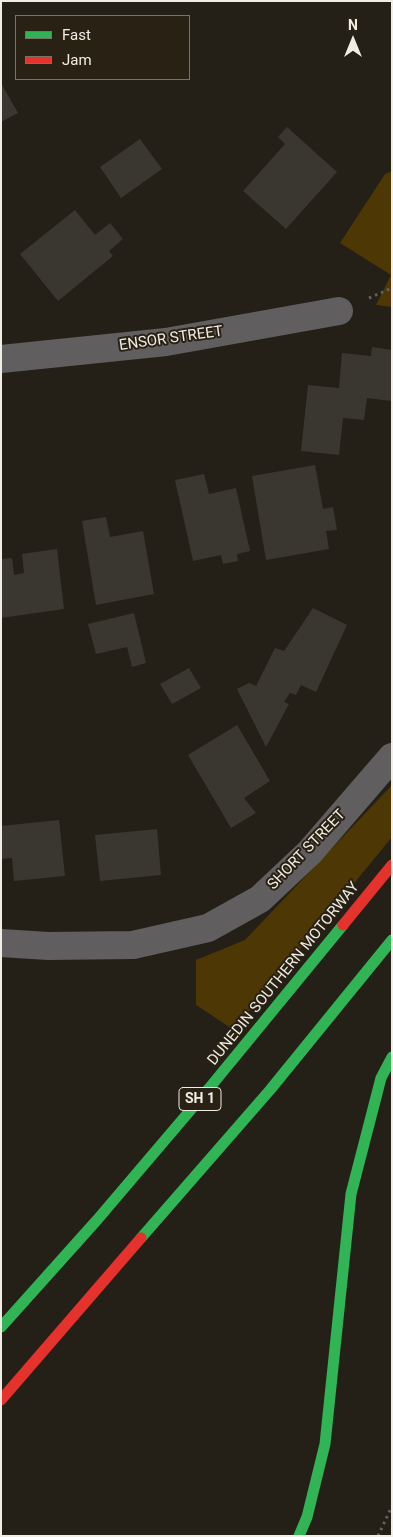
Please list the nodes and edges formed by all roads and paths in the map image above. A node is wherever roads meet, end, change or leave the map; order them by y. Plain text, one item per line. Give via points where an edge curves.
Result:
1 (339, 311) dead end
2 (1, 359) edge
3 (392, 757) edge
4 (392, 865) edge
5 (392, 940) edge
6 (1, 943) edge
7 (392, 1057) edge
8 (1, 1327) edge
9 (1, 1400) edge
10 (392, 1506) edge
11 (299, 1536) edge
12 (378, 1536) edge

1 - 2 street, ENSOR STREET via 166,342
3 - 6 street, SHORT STREET via 310,852 260,898 208,928 133,945
4 - 8 highway, DUNEDIN SOUTHERN MOTORWAY / SH 1 via 211,1086
5 - 9 highway via 270,1090
7 - 11 highway via 381,1078 351,1194 325,1444 307,1518
10 - 12 path

